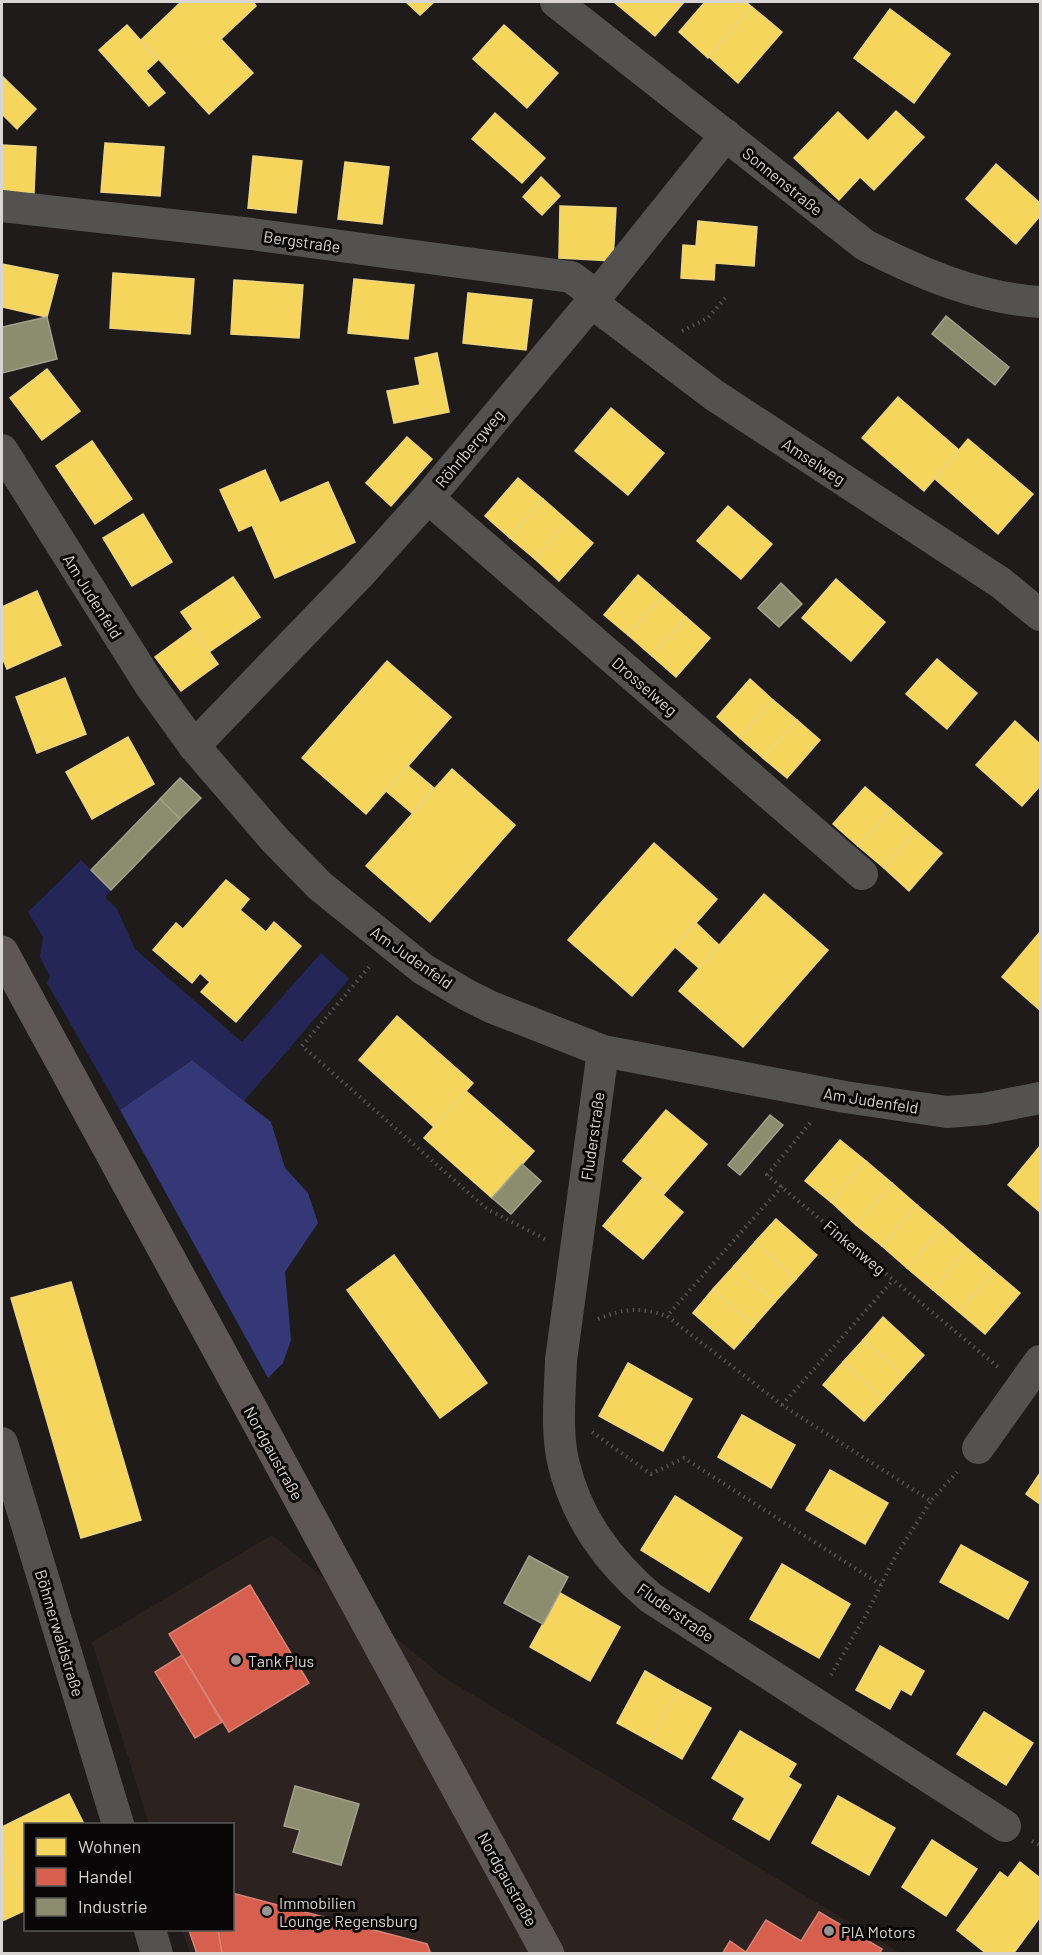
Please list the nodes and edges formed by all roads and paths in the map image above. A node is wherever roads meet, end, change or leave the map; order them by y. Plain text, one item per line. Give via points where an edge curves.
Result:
1 (556, 2) edge
2 (726, 135) junction
3 (2, 206) edge
4 (726, 297) dead end
5 (594, 299) junction
6 (1041, 302) edge
7 (650, 348) junction
8 (2, 450) edge
9 (428, 498) junction
10 (1041, 615) edge
11 (194, 746) junction
12 (862, 874) dead end
13 (389, 944) junction
14 (2, 952) edge
15 (603, 1051) junction
16 (833, 1095) junction
17 (1041, 1098) edge
18 (782, 1186) junction
19 (576, 1252) junction
20 (893, 1280) junction
21 (667, 1316) junction
22 (565, 1333) junction
23 (1041, 1361) edge
24 (1022, 1387) junction
25 (782, 1405) junction
26 (559, 1410) junction
27 (2, 1443) edge
28 (978, 1448) joint
29 (931, 1501) junction
30 (881, 1585) junction
31 (814, 1703) junction
32 (118, 1823) edge
33 (1005, 1826) dead end
34 (151, 1931) edge
35 (158, 1953) edge
36 (548, 1953) edge

1 - 2 street, Sonnenstraße
2 - 5 street, Röhrlbergweg
2 - 6 street, Sonnenstraße via 865,244 950,284 985,294
3 - 5 street, Bergstraße via 252,234 571,277
4 - 7 path via 708,318
5 - 7 street, Amselweg
5 - 9 street, Röhrlbergweg
7 - 10 street, Amselweg via 714,395 1001,583
8 - 11 street, Am Judenfeld via 150,685
9 - 11 street, Röhrlbergweg
9 - 12 street, Drosselweg
11 - 13 street, Am Judenfeld via 320,886
13 - 15 street, Am Judenfeld via 465,994
13 - 19 path via 302,1046 488,1209
14 - 36 main road, Nordgaustraße
15 - 16 street, Am Judenfeld
15 - 19 street, Fluderstraße
16 - 17 street, Am Judenfeld via 947,1112 984,1110
16 - 18 path, Finkenweg via 767,1175
18 - 20 path, Finkenweg
18 - 21 path
19 - 22 street, Fluderstraße
20 - 24 path, Finkenweg
20 - 25 path
21 - 22 path via 645,1308 616,1312
21 - 25 path
22 - 26 street, Fluderstraße
23 - 24 street
24 - 28 street
25 - 29 path
26 - 30 path via 651,1474 684,1458
26 - 31 street, Fluderstraße via 563,1460 576,1501 598,1544 651,1598
27 - 32 street, Böhmerwaldstraße
28 - 29 path
29 - 30 path
30 - 31 path
31 - 33 street, Fluderstraße
34 - 35 street

